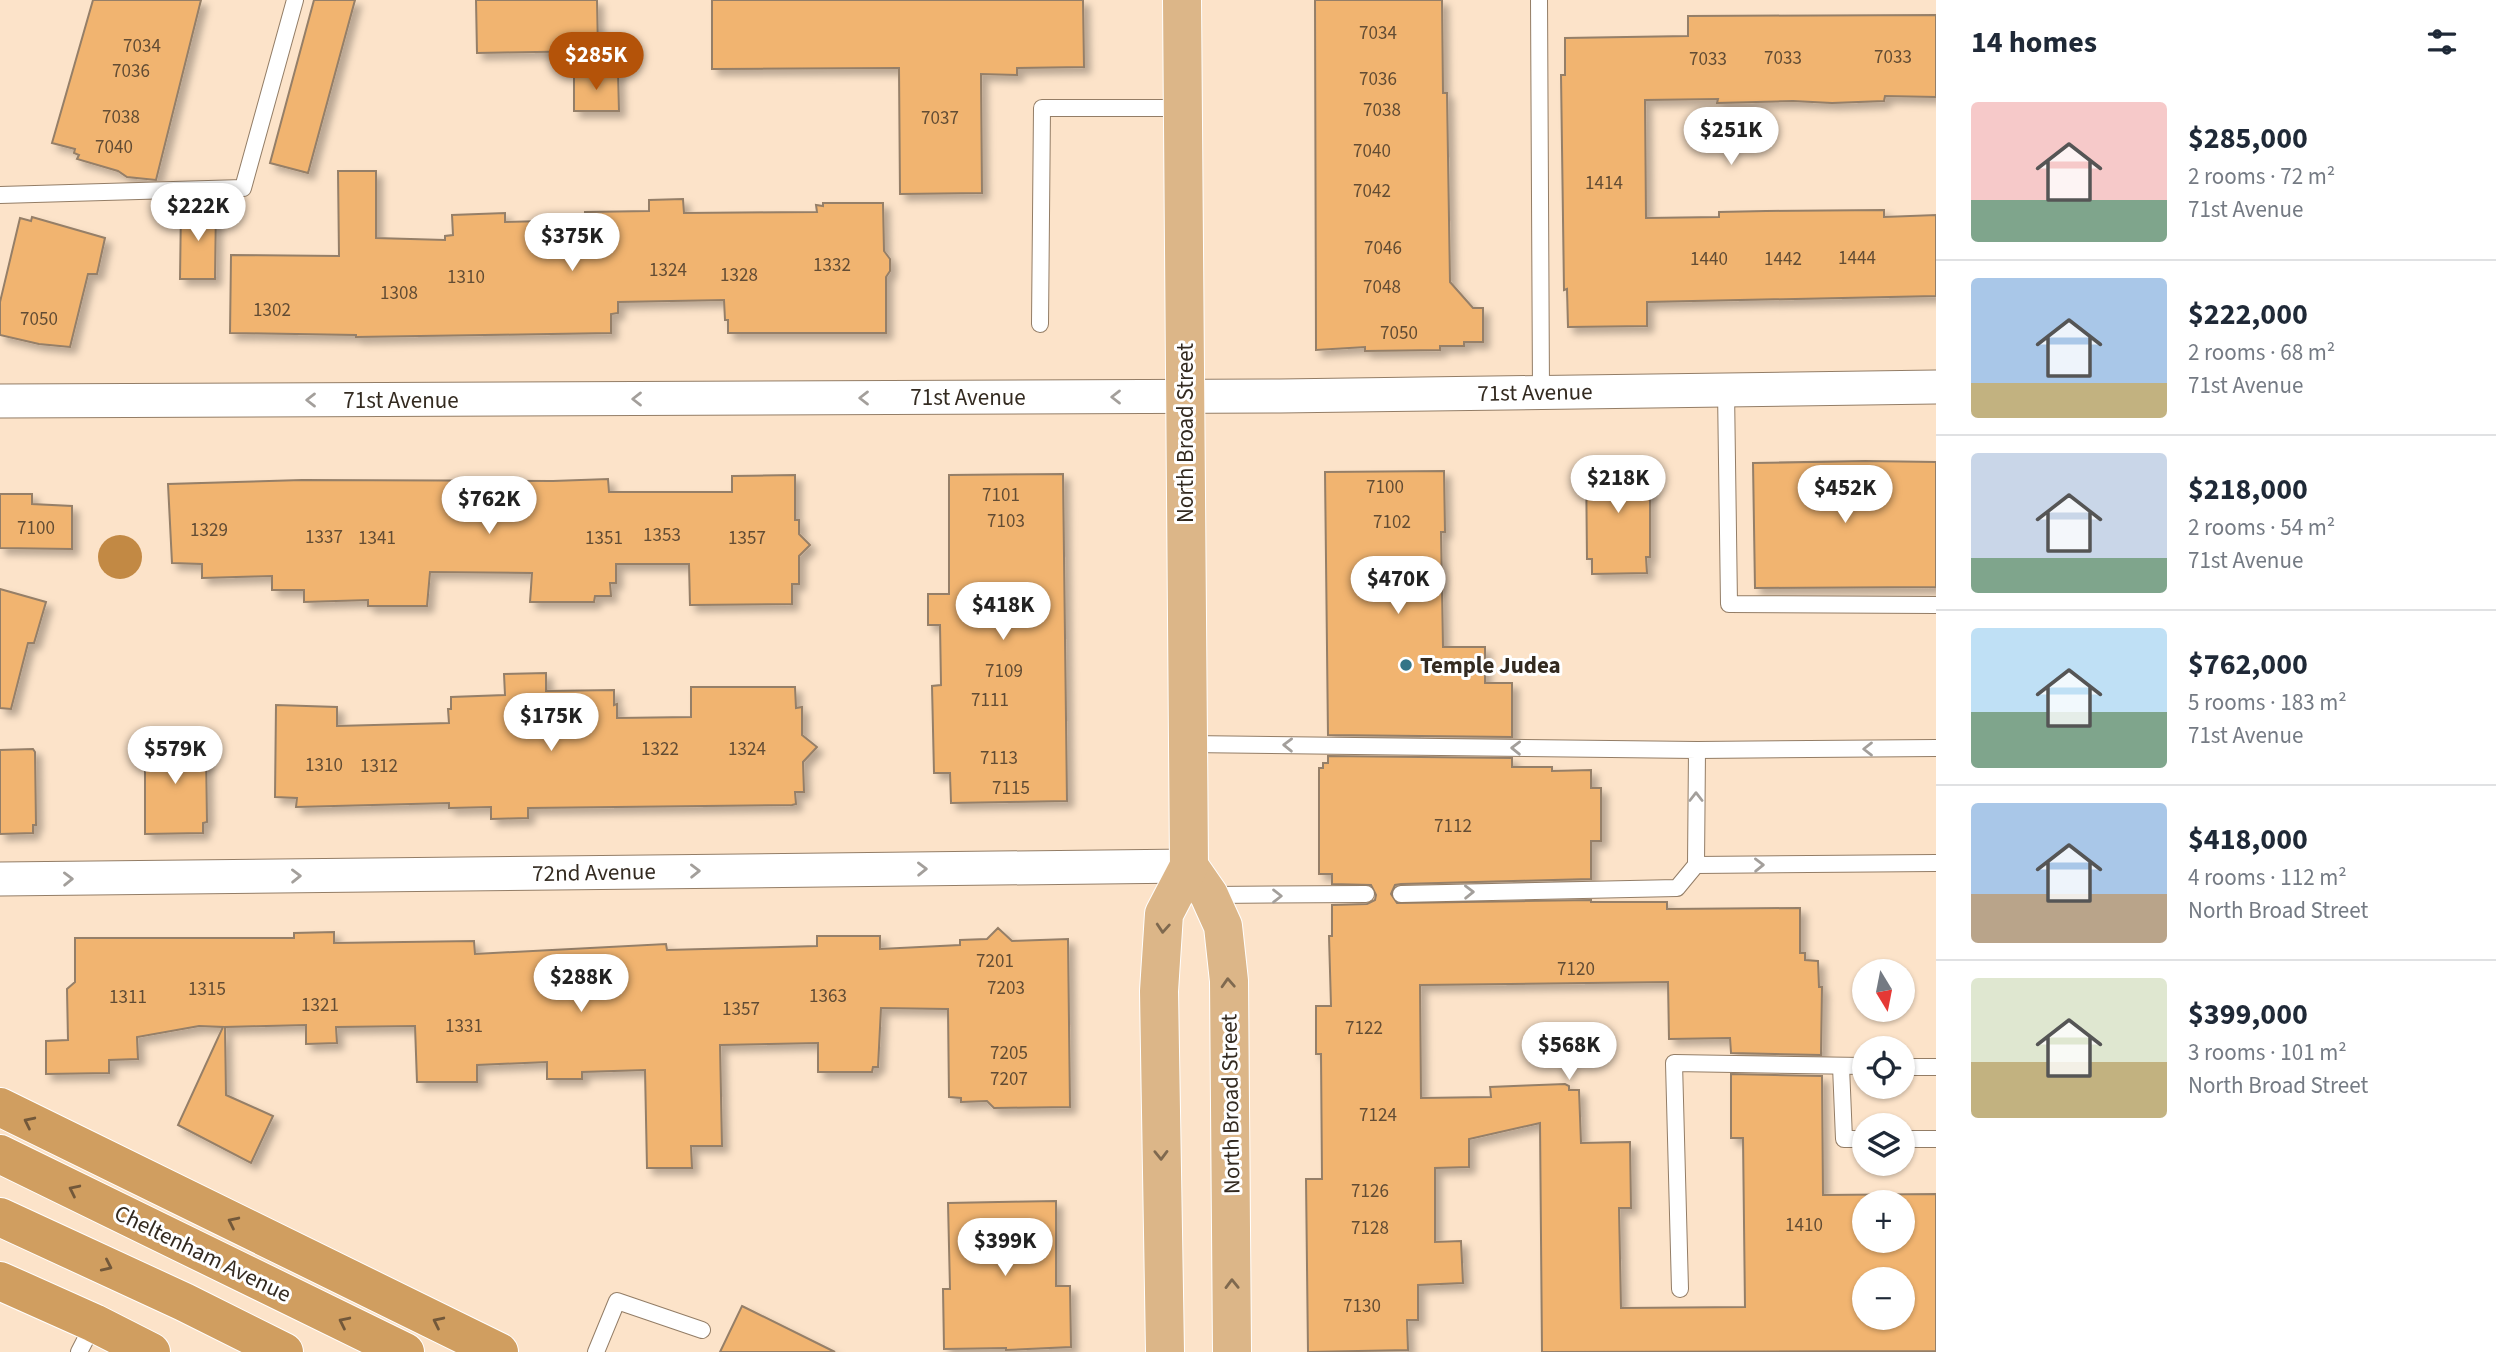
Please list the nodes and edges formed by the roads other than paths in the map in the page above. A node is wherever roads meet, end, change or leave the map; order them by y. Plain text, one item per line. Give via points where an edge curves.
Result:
1 (295, 0) edge
2 (1182, 0) edge
3 (1539, 0) edge
4 (1182, 108) junction
5 (0, 195) edge
6 (1040, 324) dead end
7 (1936, 387) edge
8 (1726, 390) junction
9 (1541, 392) junction
10 (1185, 396) junction
11 (0, 401) edge
12 (1936, 605) edge
13 (1187, 744) junction
14 (1936, 748) edge
15 (1697, 750) junction
16 (1936, 863) edge
17 (1696, 865) junction
18 (0, 879) edge
19 (1199, 880) junction
20 (1366, 894) dead end
21 (1401, 894) dead end
22 (1840, 1066) junction
23 (1852, 1066) edge
24 (1915, 1067) edge
25 (1936, 1067) edge
26 (0, 1107) edge
27 (1852, 1139) edge
28 (1915, 1139) edge
29 (1936, 1139) edge
30 (0, 1154) edge
31 (0, 1217) edge
32 (0, 1281) edge
33 (1680, 1289) dead end
34 (702, 1330) dead end
35 (87, 1337) edge
36 (151, 1352) edge
37 (284, 1352) edge
38 (405, 1352) edge
39 (499, 1352) edge
40 (596, 1352) edge
41 (1164, 1352) edge
42 (1233, 1352) edge

1 - 5 lane via 243,188
2 - 4 main road, North Broad Street
3 - 9 lane
4 - 6 lane via 1042,108
4 - 10 main road, North Broad Street
7 - 8 street, 71st Avenue
8 - 9 street, 71st Avenue
8 - 12 lane via 1729,604
9 - 10 street, 71st Avenue
10 -> 11 street, 71st Avenue
10 - 13 main road, North Broad Street
15 -> 13 lane
13 - 19 main road, North Broad Street
14 -> 15 lane
17 -> 15 lane
17 -> 16 lane
21 -> 17 lane via 1677,888
18 -> 19 street, 72nd Avenue
19 -> 20 lane
19 -> 41 main road, North Broad Street via 1164,914 1159,991
42 -> 19 main road, North Broad Street via 1228,981 1223,926
22 - 23 lane
22 - 27 lane via 1844,1139
22 - 33 lane via 1674,1063
24 - 25 lane
39 -> 26 highway
28 - 29 lane
38 -> 30 highway, Cheltenham Avenue
31 -> 37 highway
32 - 35 highway
34 - 40 lane via 617,1301
35 - 36 highway

